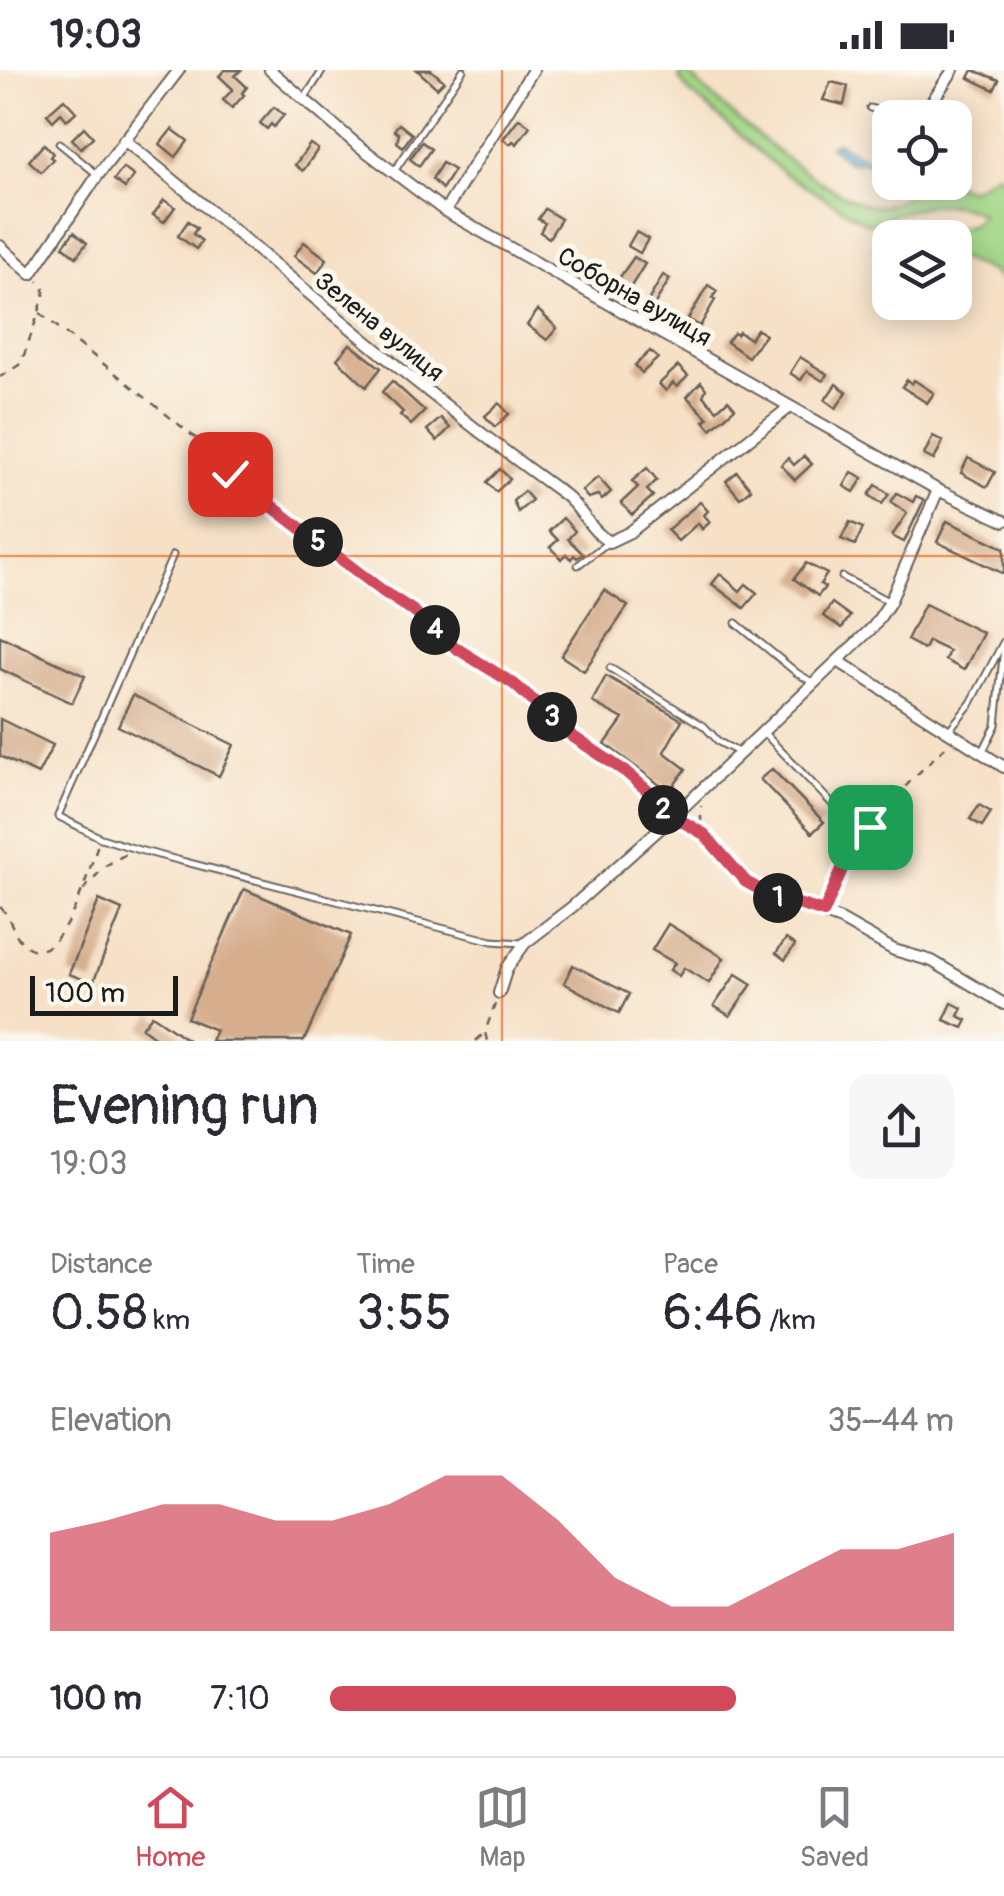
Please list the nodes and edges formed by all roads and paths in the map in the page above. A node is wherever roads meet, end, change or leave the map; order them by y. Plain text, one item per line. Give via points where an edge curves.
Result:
1 (178, 70) edge
2 (270, 70) edge
3 (324, 70) edge
4 (463, 70) edge
5 (533, 70) edge
6 (953, 70) edge
7 (304, 99) junction
8 (933, 100) edge
9 (124, 140) junction
10 (58, 143) dead end
11 (393, 173) junction
12 (98, 175) junction
13 (445, 211) junction
14 (0, 246) edge
15 (31, 274) junction
16 (40, 313) junction
17 (0, 377) edge
18 (790, 407) junction
19 (938, 490) junction
20 (1004, 521) edge
21 (609, 542) junction
22 (173, 555) dead end
23 (578, 565) dead end
24 (842, 577) dead end
25 (890, 602) junction
26 (736, 623) dead end
27 (1004, 644) edge
28 (838, 661) junction
29 (610, 668) dead end
30 (814, 684) junction
31 (762, 732) junction
32 (952, 735) junction
33 (740, 753) junction
34 (982, 754) junction
35 (1004, 766) edge
36 (707, 785) junction
37 (838, 810) dead end
38 (674, 816) junction
39 (704, 834) junction
40 (100, 838) junction
41 (138, 850) junction
42 (78, 895) junction
43 (0, 906) edge
44 (824, 912) junction
45 (525, 944) junction
46 (499, 994) joint
47 (1004, 1004) edge
48 (485, 1032) junction
49 (476, 1041) edge
50 (487, 1041) edge

1 - 9 street
2 - 7 street, Соборна вулиця
3 - 7 lane
4 - 11 lane
5 - 13 street
6 - 8 street
7 - 11 street, Соборна вулиця
9 - 12 street
9 - 21 street, Зелена вулиця via 499,449 566,495
10 - 12 lane
11 - 13 street, Соборна вулиця
12 - 15 street
13 - 18 street, Соборна вулиця
14 - 15 street
15 - 16 path via 44,289
16 - 17 path via 19,366
16 - 38 path via 207,447 230,474 456,648 514,684
18 - 19 street, Соборна вулиця
18 - 21 street
19 - 20 street, Соборна вулиця
19 - 25 street
21 - 23 lane
22 - 40 lane via 58,816
24 - 25 lane
25 - 28 street
26 - 30 lane
27 - 32 lane
27 - 34 lane via 996,725
28 - 30 street
28 - 32 street
29 - 33 lane
30 - 31 street
31 - 33 street
31 - 37 lane
32 - 34 street
32 - 44 path via 878,816 842,869
33 - 36 street
34 - 35 street
36 - 38 street
36 - 39 path
38 - 39 street
38 - 45 street
39 - 44 street via 751,886
40 - 41 lane
40 - 42 path
41 - 42 path via 105,866
41 - 45 lane
42 - 43 path via 62,934 44,950 25,945
44 - 47 street via 882,945 940,965
45 - 46 street
46 - 48 path
48 - 49 path
48 - 50 path

